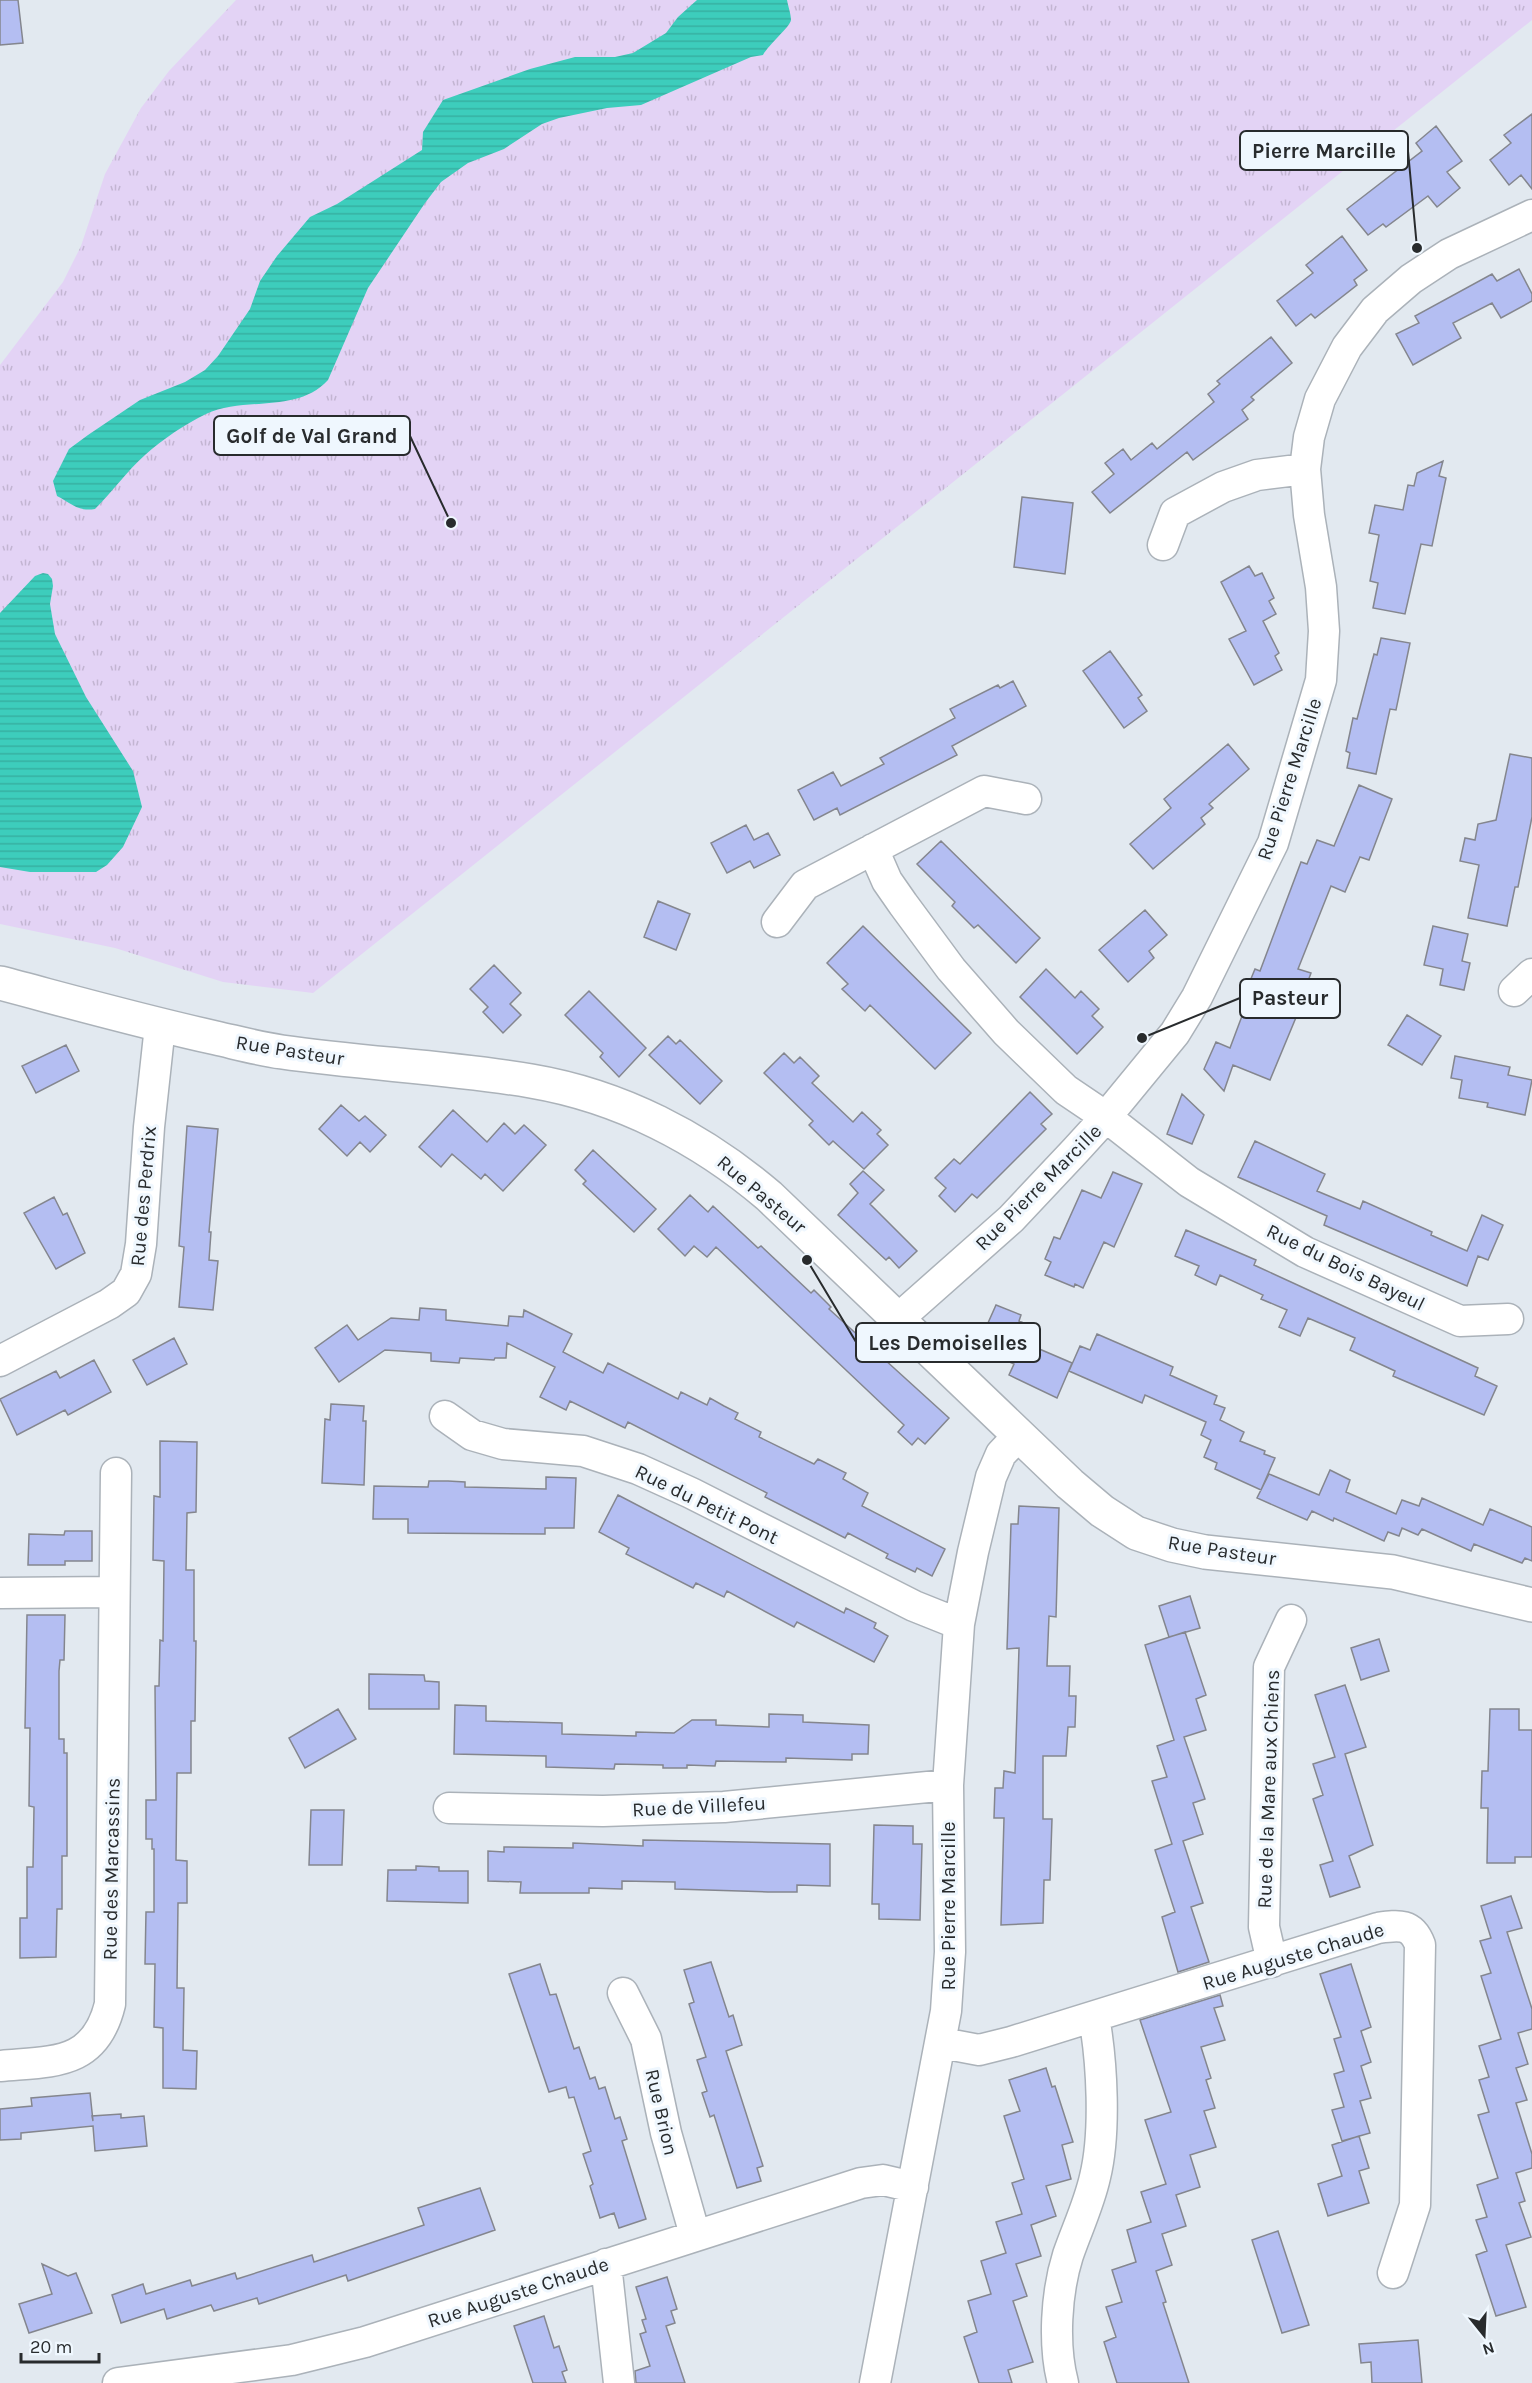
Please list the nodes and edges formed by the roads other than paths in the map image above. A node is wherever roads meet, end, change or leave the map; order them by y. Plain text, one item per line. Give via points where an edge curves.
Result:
1 (1532, 215) edge
2 (1305, 470) junction
3 (1163, 545) dead end
4 (1026, 799) dead end
5 (873, 849) junction
6 (777, 922) dead end
7 (0, 983) edge
8 (160, 1026) junction
9 (1106, 1117) junction
10 (1508, 1318) dead end
11 (898, 1319) junction
12 (0, 1361) edge
13 (445, 1416) dead end
14 (1018, 1436) junction
15 (116, 1473) dead end
16 (114, 1592) junction
17 (0, 1593) edge
18 (1532, 1605) edge
19 (1291, 1620) dead end
20 (959, 1624) junction
21 (948, 1785) junction
22 (448, 1808) dead end
23 (1272, 1962) junction
24 (623, 1993) dead end
25 (1094, 2017) junction
26 (942, 2043) junction
27 (0, 2066) edge
28 (912, 2187) junction
29 (694, 2235) junction
30 (606, 2264) junction
31 (1393, 2273) dead end
32 (118, 2383) edge
33 (619, 2383) edge
34 (875, 2383) edge
35 (1063, 2383) edge

1 - 2 street, Rue Pierre Marcille via 1449,254 1376,310 1347,347 1320,399
2 - 3 street via 1257,475 1213,492 1175,513
2 - 9 street, Rue Pierre Marcille via 1321,587 1321,680 1273,843 1192,1006 1175,1033
4 - 5 street via 984,791
5 - 6 street via 806,885
5 - 9 street, Rue du Bois Bayeul via 887,881 951,969 1006,1032 1066,1090
7 - 8 street, Rue Pasteur
8 - 11 street, Rue Pasteur via 280,1052 532,1081 574,1091 664,1124 738,1169
8 - 12 street, Rue des Perdrix via 136,1274 126,1293 109,1304
9 - 10 street, Rue du Bois Bayeul via 1189,1182 1305,1252 1460,1321
9 - 11 street, Rue Pierre Marcille via 1011,1219
11 - 14 street, Rue Pasteur
13 - 20 street, Rue du Petit Pont via 472,1435 503,1444 583,1451 638,1469 914,1606
14 - 18 street, Rue Pasteur via 1102,1511 1136,1533 1172,1545 1397,1573
14 - 20 street, Rue Pierre Marcille via 1001,1454 991,1477
15 - 16 street, Rue des Marcassins
16 - 17 street
16 - 27 street, Rue des Marcassins via 110,2004 102,2029 82,2052 57,2061
19 - 23 street, Rue de la Mare aux Chiens via 1269,1668 1264,1927
20 - 21 street, Rue Pierre Marcille
21 - 22 street, Rue de Villefeu via 724,1807 603,1811
21 - 26 street, Rue Pierre Marcille via 950,1952
23 - 25 street, Rue Auguste Chaude
23 - 31 street, Rue Auguste Chaude via 1378,1928 1395,1925 1416,1934 1420,1945 1415,2205
24 - 29 street, Rue Brion via 646,2039
25 - 26 street, Rue Auguste Chaude via 979,2050
25 - 35 street via 1101,2054 1100,2151 1096,2176 1060,2287
26 - 28 street, Rue Pierre Marcille
28 - 29 street, Rue Auguste Chaude via 883,2180 861,2183
28 - 34 street, Rue Pierre Marcille
29 - 30 street, Rue Auguste Chaude
30 - 32 street, Rue Auguste Chaude via 317,2355
30 - 33 street

